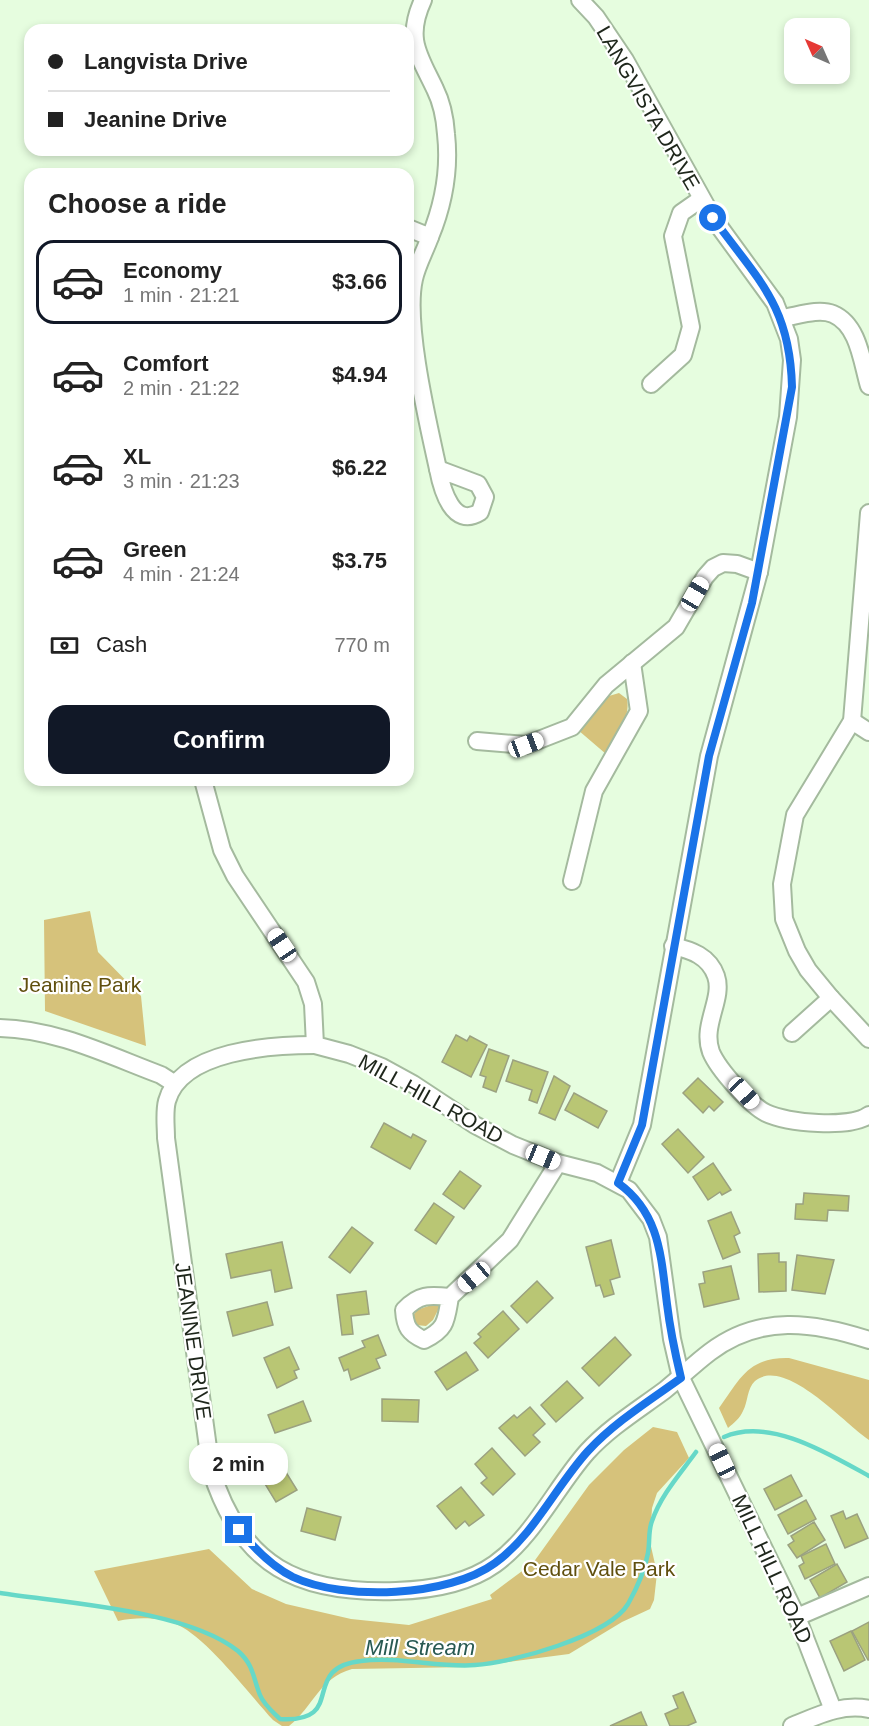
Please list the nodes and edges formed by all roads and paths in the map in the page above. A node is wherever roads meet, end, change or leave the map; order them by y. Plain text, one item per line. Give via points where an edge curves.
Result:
1 (423, 0) edge
2 (580, 0) edge
3 (414, 27) edge
4 (414, 44) edge
5 (701, 199) junction
6 (414, 230) edge
7 (430, 237) junction
8 (414, 279) edge
9 (782, 318) junction
10 (414, 328) edge
11 (651, 384) dead end
12 (869, 387) edge
13 (438, 469) dead end
14 (869, 513) edge
15 (759, 572) junction
16 (632, 663) junction
17 (852, 721) junction
18 (869, 732) edge
19 (477, 741) dead end
20 (204, 786) edge
21 (572, 881) dead end
22 (673, 946) junction
23 (831, 998) junction
24 (0, 1028) edge
25 (792, 1033) dead end
26 (869, 1039) edge
27 (315, 1046) junction
28 (175, 1084) junction
29 (869, 1114) edge
30 (558, 1163) junction
31 (618, 1183) junction
32 (450, 1297) dead end
33 (869, 1340) edge
34 (681, 1378) junction
35 (869, 1586) edge
36 (797, 1617) junction
37 (869, 1709) edge
38 (833, 1710) junction
39 (792, 1726) edge

1 - 3 street
2 - 5 street, LANGVISTA DRIVE via 625,60
4 - 7 street via 437,92 446,132 445,187
5 - 9 street, LANGVISTA DRIVE via 762,283
5 - 11 street via 681,213 673,236 691,327 683,355
6 - 7 street
7 - 8 street
9 - 12 street via 833,314 854,333
9 - 15 street, LANGVISTA DRIVE via 790,349 792,387
10 - 13 street
14 - 17 street
15 - 16 street via 737,564 723,563 713,568 676,627
15 - 22 street, LANGVISTA DRIVE via 709,756
16 - 19 street via 606,685 572,727 526,745
16 - 21 street via 639,711 594,791
17 - 18 street
17 - 23 street via 795,815 782,884 784,919 797,951
20 - 27 street via 222,850 306,982 313,1004
22 - 29 street via 703,958 716,978 708,1038 711,1053 755,1106 778,1117 814,1121 851,1122
22 - 31 street, LANGVISTA DRIVE via 642,1125
23 - 25 street
23 - 26 street
24 - 28 street via 22,1028 57,1037 161,1075
27 - 28 street via 284,1045 208,1060
27 - 30 street, MILL HILL ROAD via 382,1067 475,1125
28 - 34 street, JEANINE DRIVE via 167,1100 166,1138 211,1470 220,1499 239,1530 274,1565 292,1576 334,1590 386,1591 452,1584 476,1575 515,1546 606,1433
30 - 31 street, MILL HILL ROAD
30 - 32 street via 510,1240
31 - 34 street, MILL HILL ROAD via 639,1202 658,1237
33 - 34 street, JEANINE DRIVE via 812,1324 778,1324 745,1334 711,1351
34 - 36 street, MILL HILL ROAD
35 - 36 street
36 - 38 street, MILL HILL ROAD
37 - 38 street
38 - 39 street

